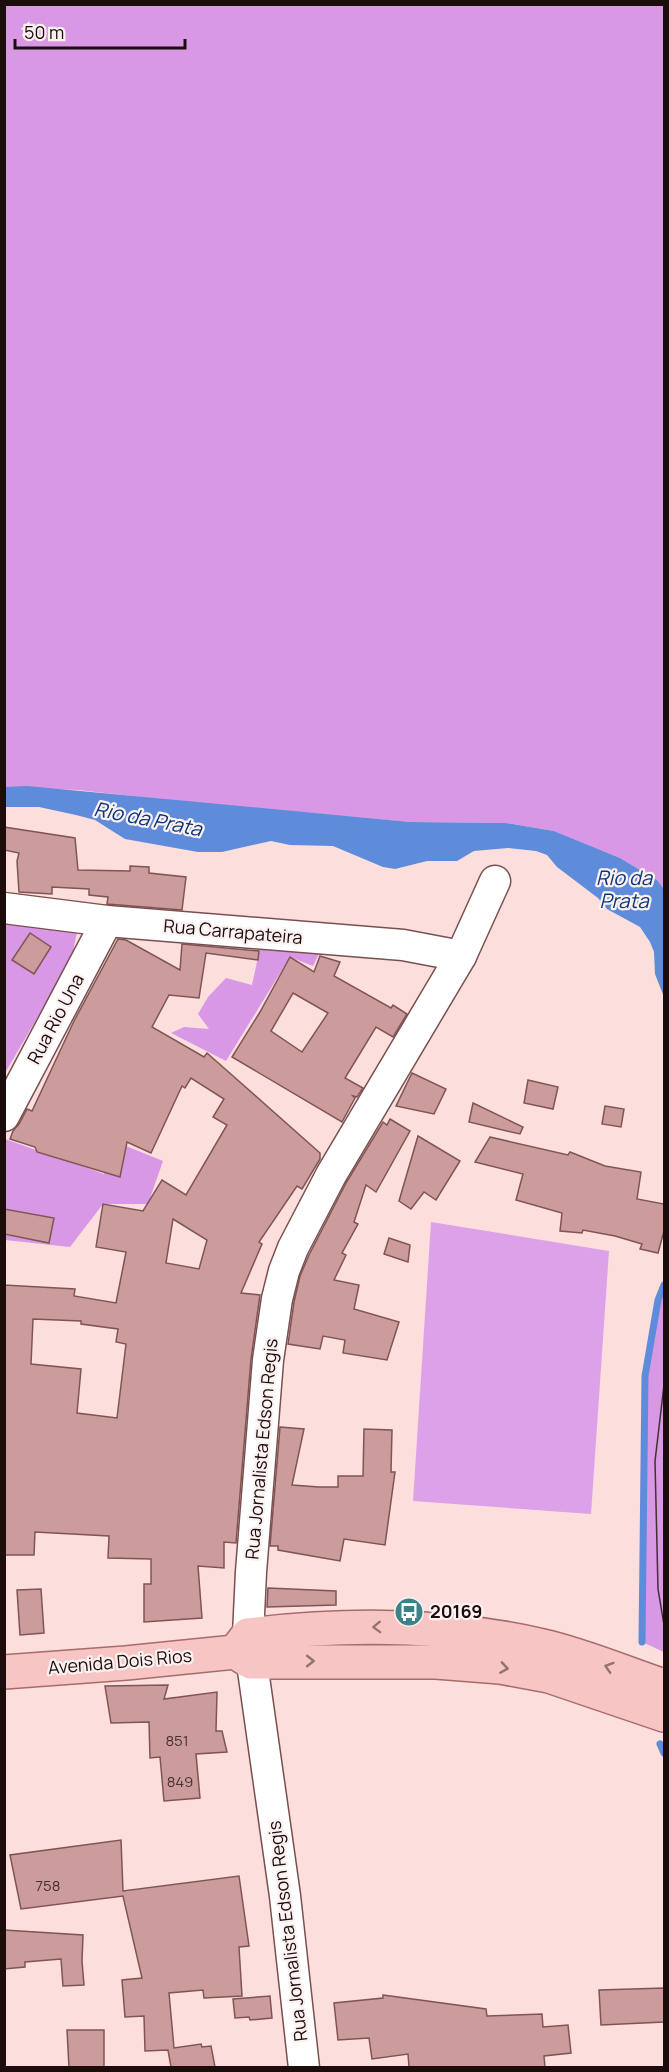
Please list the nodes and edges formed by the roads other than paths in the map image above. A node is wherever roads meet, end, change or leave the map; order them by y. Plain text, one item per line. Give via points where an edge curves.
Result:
1 (495, 881) dead end
2 (4, 908) edge
3 (107, 921) junction
4 (461, 956) junction
5 (4, 1116) edge
6 (245, 1649) junction
7 (4, 1672) edge
8 (664, 1686) edge
9 (664, 1714) edge
10 (304, 2067) edge

1 - 4 street, Rua Jornalista Edson Regis
2 - 3 street, Rua Carrapateira
3 - 4 street, Rua Carrapateira via 403,945
3 - 5 street, Rua Rio Una
4 - 6 street, Rua Jornalista Edson Regis via 331,1175 284,1271 268,1360
6 - 7 main road, Avenida Dois Rios
8 -> 6 main road via 545,1646 447,1629 402,1626
6 -> 9 main road via 500,1667 549,1676
6 - 10 street, Rua Jornalista Edson Regis via 285,1896

